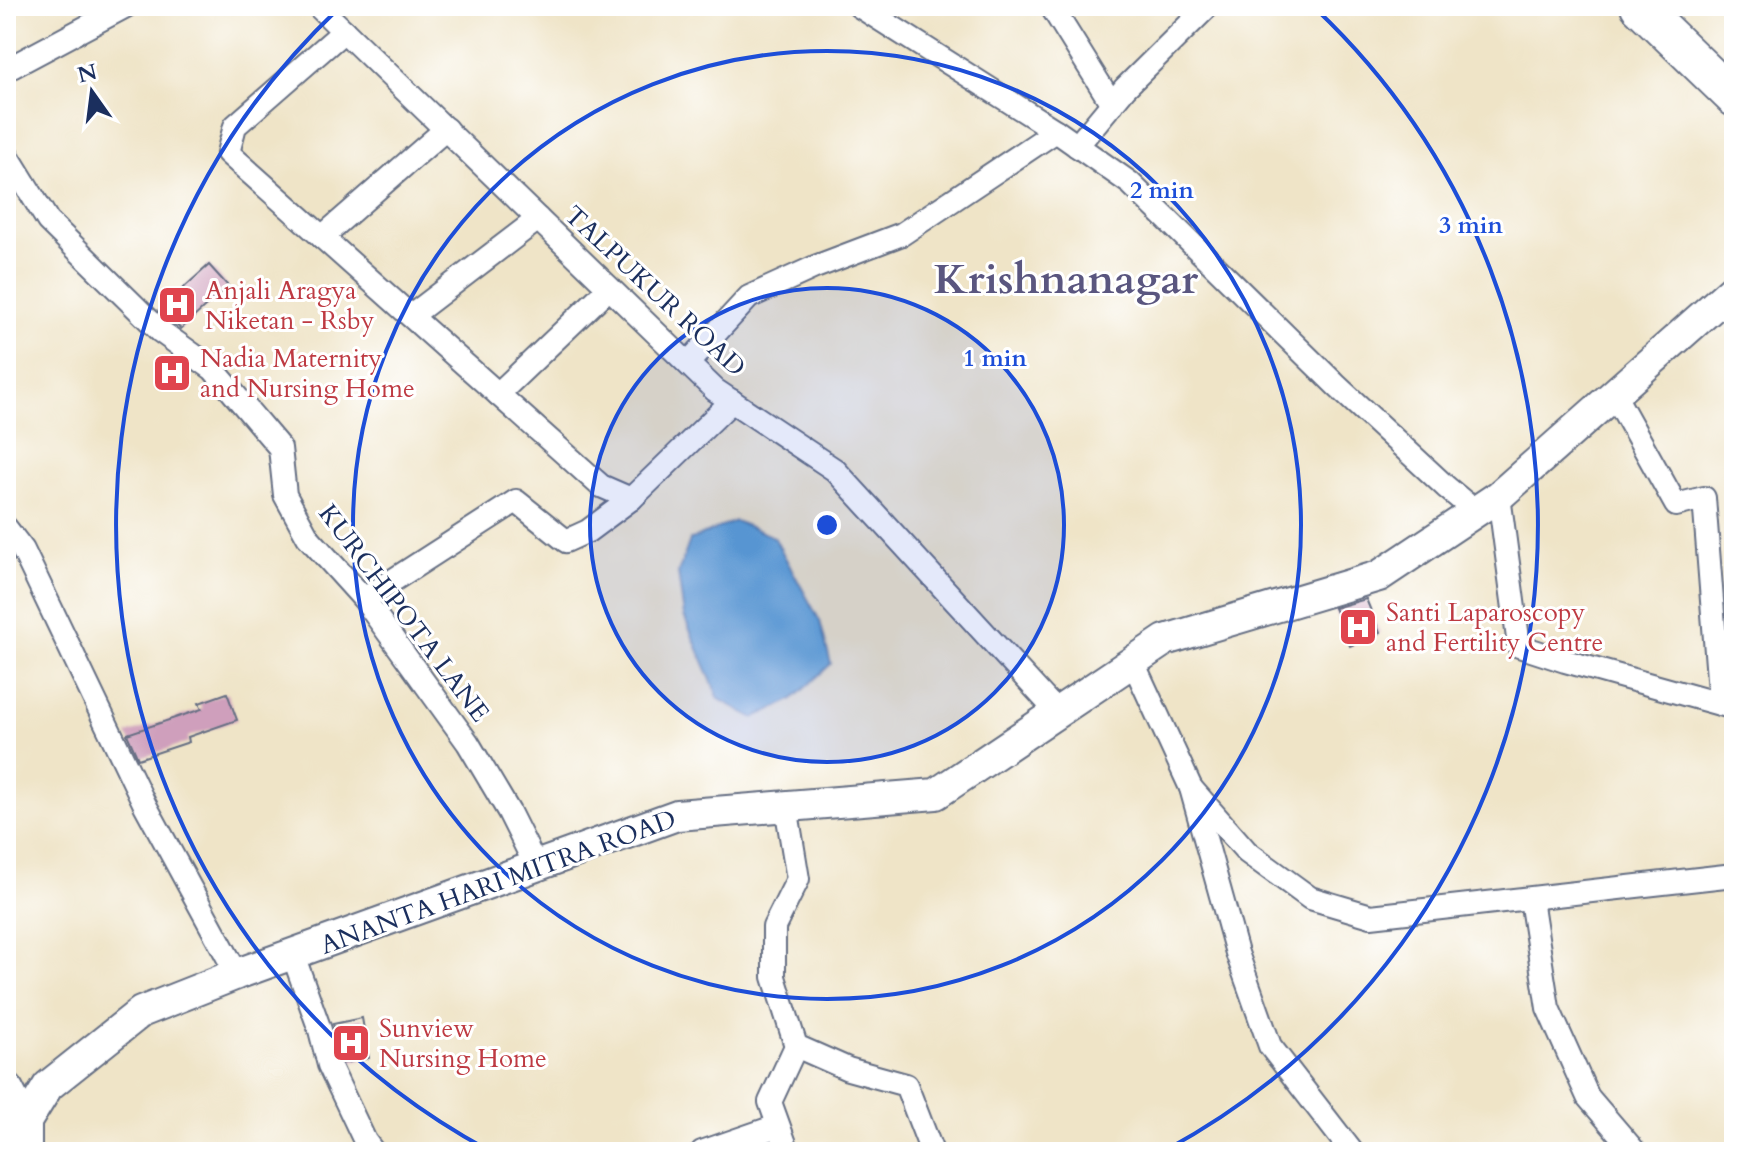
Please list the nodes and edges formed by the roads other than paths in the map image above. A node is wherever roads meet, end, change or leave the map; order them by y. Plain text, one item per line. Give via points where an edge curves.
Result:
1 (126, 6) edge
2 (318, 6) edge
3 (859, 6) edge
4 (1051, 6) edge
5 (1208, 6) edge
6 (1639, 6) edge
7 (344, 31) junction
8 (6, 70) edge
9 (1734, 98) edge
10 (1112, 104) junction
11 (446, 129) junction
12 (1056, 131) junction
13 (1077, 146) junction
14 (6, 153) edge
15 (538, 219) junction
16 (322, 237) junction
17 (609, 288) junction
18 (1734, 288) edge
19 (411, 316) junction
20 (688, 363) junction
21 (498, 394) junction
22 (1614, 394) junction
23 (732, 401) junction
24 (631, 499) junction
25 (1488, 504) junction
26 (6, 528) edge
27 (364, 599) junction
28 (1133, 662) junction
29 (1727, 706) edge
30 (1058, 713) junction
31 (1191, 788) junction
32 (786, 806) junction
33 (536, 866) junction
34 (1734, 875) edge
35 (1531, 899) junction
36 (293, 955) junction
37 (237, 974) junction
38 (796, 1046) junction
39 (6, 1090) edge
40 (777, 1126) junction
41 (24, 1138) edge
42 (714, 1151) edge
43 (373, 1152) edge
44 (788, 1152) edge
45 (932, 1152) edge
46 (1352, 1152) edge
47 (1635, 1152) edge

1 - 8 street
2 - 7 street, TALPUKUR ROAD
3 - 12 street
4 - 10 street
5 - 10 street
6 - 9 highway
7 - 11 street, TALPUKUR ROAD
7 - 16 street via 235,126 228,153
10 - 13 street
11 - 15 street, TALPUKUR ROAD
11 - 16 street
12 - 13 street
12 - 20 street via 902,234 749,297
13 - 25 street via 1130,183 1436,478
14 - 27 street, KURCHIPOTA LANE via 48,221 160,331 213,369 280,448 285,495 308,537
15 - 17 street, TALPUKUR ROAD
15 - 19 street
16 - 19 street
17 - 20 street, TALPUKUR ROAD
17 - 21 street
18 - 22 main road, ANANTA HARI MITRA ROAD
19 - 21 street
20 - 23 street, TALPUKUR ROAD
21 - 24 street via 601,486
22 - 25 main road, ANANTA HARI MITRA ROAD
22 - 29 street via 1676,505 1704,498
23 - 24 street
23 - 30 street, TALPUKUR ROAD via 835,470
24 - 27 street via 566,541 516,501
25 - 28 main road, ANANTA HARI MITRA ROAD via 1379,576 1165,640
25 - 29 street via 1519,646
26 - 37 street via 23,550 145,805
27 - 33 street, KURCHIPOTA LANE via 468,743
28 - 30 main road, ANANTA HARI MITRA ROAD
28 - 31 street
30 - 32 main road, ANANTA HARI MITRA ROAD via 936,794
31 - 35 street via 1247,852 1310,898 1371,916
31 - 46 street via 1237,953 1270,1046
32 - 33 main road, ANANTA HARI MITRA ROAD via 677,815
32 - 38 street via 798,879 774,927 774,977
33 - 36 main road, ANANTA HARI MITRA ROAD
34 - 35 street
35 - 47 street via 1548,1008 1588,1097
36 - 37 main road, ANANTA HARI MITRA ROAD
36 - 43 street via 329,1065
37 - 41 main road, ANANTA HARI MITRA ROAD via 141,1012 48,1086
38 - 40 street via 770,1102
38 - 45 street via 848,1069 906,1085
39 - 41 main road
40 - 42 street
40 - 44 street

